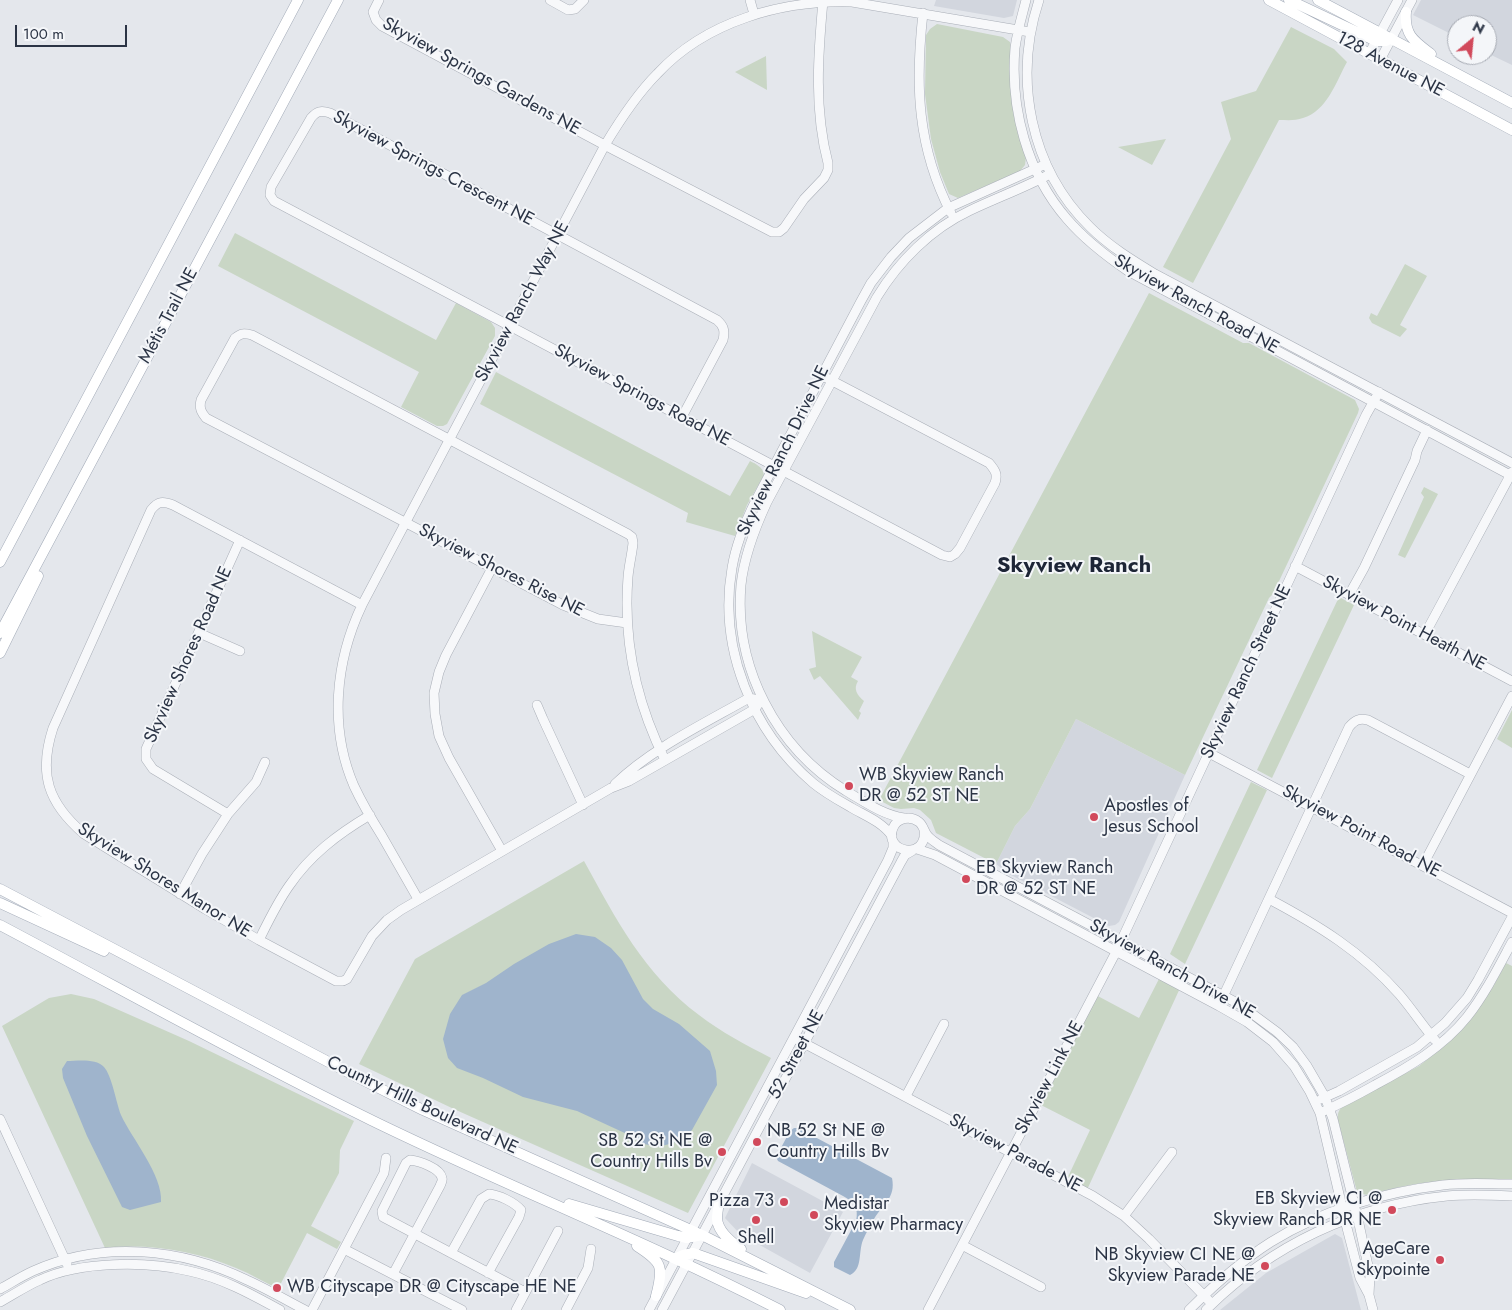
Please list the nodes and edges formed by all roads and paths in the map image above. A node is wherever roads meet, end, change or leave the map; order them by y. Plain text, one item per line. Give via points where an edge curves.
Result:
1 (298, 0) edge
2 (338, 0) edge
3 (379, 0) edge
4 (550, 0) edge
5 (584, 0) edge
6 (750, 0) edge
7 (1026, 0) edge
8 (1039, 0) edge
9 (1269, 0) edge
10 (1289, 0) edge
11 (1318, 0) edge
12 (1398, 0) edge
13 (1412, 0) edge
14 (823, 1) edge
15 (1406, 12) junction
16 (922, 13) junction
17 (754, 14) junction
18 (1018, 30) junction
19 (1030, 32) junction
20 (1378, 37) junction
21 (1392, 38) junction
22 (1369, 54) junction
23 (1380, 60) junction
24 (1460, 75) junction
25 (1512, 103) edge
26 (1512, 130) edge
27 (606, 145) junction
28 (1046, 164) junction
29 (1035, 170) junction
30 (1050, 174) junction
31 (1040, 179) junction
32 (948, 208) junction
33 (954, 219) junction
34 (558, 236) junction
35 (510, 326) junction
36 (821, 375) junction
37 (832, 380) junction
38 (1379, 392) junction
39 (1374, 402) junction
40 (115, 417) junction
41 (682, 417) junction
42 (1427, 430) junction
43 (450, 440) junction
44 (1512, 463) edge
45 (773, 466) junction
46 (783, 471) junction
47 (1512, 474) edge
48 (406, 523) junction
49 (240, 540) junction
50 (0, 561) edge
51 (1295, 566) junction
52 (492, 568) junction
53 (1349, 594) junction
54 (362, 605) junction
55 (627, 623) junction
56 (0, 633) edge
57 (199, 633) junction
58 (1425, 634) junction
59 (240, 651) dead end
60 (0, 653) edge
61 (1512, 681) edge
62 (1512, 696) edge
63 (749, 698) junction
64 (762, 699) junction
65 (537, 704) dead end
66 (754, 709) junction
67 (660, 750) junction
68 (1210, 753) junction
69 (665, 760) junction
70 (265, 762) dead end
71 (1470, 774) junction
72 (611, 788) junction
73 (583, 805) junction
74 (1312, 806) junction
75 (228, 814) junction
76 (370, 815) junction
77 (904, 818) junction
78 (924, 830) junction
79 (892, 838) junction
80 (914, 850) junction
81 (502, 851) junction
82 (1423, 865) junction
83 (0, 889) edge
84 (180, 894) junction
85 (418, 899) junction
86 (1269, 899) junction
87 (0, 903) edge
88 (1512, 913) edge
89 (1512, 917) edge
90 (0, 925) edge
91 (259, 940) junction
92 (1121, 941) junction
93 (1512, 942) edge
94 (1116, 952) junction
95 (165, 976) junction
96 (1224, 996) junction
97 (1219, 1006) junction
98 (944, 1024) dead end
99 (1431, 1035) junction
100 (794, 1037) junction
101 (803, 1042) junction
102 (1439, 1044) junction
103 (906, 1096) junction
104 (1325, 1097) junction
105 (1314, 1102) junction
106 (1330, 1108) junction
107 (1320, 1113) junction
108 (0, 1119) edge
109 (1011, 1152) junction
110 (1172, 1152) dead end
111 (386, 1158) dead end
112 (1512, 1184) edge
113 (532, 1194) junction
114 (1512, 1196) edge
115 (719, 1202) junction
116 (1354, 1204) junction
117 (1342, 1208) junction
118 (1124, 1216) junction
119 (1357, 1216) junction
120 (1345, 1220) junction
121 (606, 1227) junction
122 (558, 1231) dead end
123 (415, 1234) junction
124 (694, 1234) junction
125 (962, 1245) junction
126 (344, 1249) junction
127 (592, 1249) dead end
128 (451, 1253) junction
129 (693, 1253) junction
130 (676, 1258) junction
131 (65, 1260) junction
132 (687, 1264) junction
133 (762, 1264) junction
134 (70, 1270) junction
135 (488, 1273) junction
136 (393, 1274) junction
137 (1041, 1287) dead end
138 (0, 1290) edge
139 (525, 1292) junction
140 (1204, 1295) junction
141 (1369, 1295) junction
142 (656, 1296) junction
143 (0, 1302) edge
144 (1209, 1307) edge
145 (846, 1308) edge
146 (456, 1309) edge
147 (280, 1310) edge
148 (305, 1310) edge
149 (312, 1310) edge
150 (516, 1310) edge
151 (566, 1310) edge
152 (649, 1310) edge
153 (662, 1310) edge
154 (780, 1310) edge
155 (928, 1310) edge
156 (1188, 1310) edge
157 (1373, 1310) edge

1 - 50 main road, Métis Trail NE
2 - 40 main road, Métis Trail NE
3 - 27 street, Skyview Springs Gardens NE via 373,12 382,26
4 - 5 street via 568,10 575,9
6 - 17 street
7 - 18 street, Skyview Ranch Road NE
8 - 19 street, Skyview Ranch Road NE
9 - 22 main road, 128 Avenue NE
10 - 20 main road
11 - 20 main road, 128 Avenue NE
12 - 20 street
13 - 15 street
14 - 16 street, Skyview Ranch Way NE
14 - 17 street, Skyview Ranch Way NE via 786,5
14 - 27 street via 819,114 828,170 779,232 762,228
15 - 21 street
15 - 24 main road via 1406,27 1416,43
16 - 18 street, Skyview Ranch Way NE
16 - 32 street via 918,57 921,120 929,157
17 - 27 street, Skyview Ranch Way NE via 708,35 658,72 628,109
18 - 19 street, Skyview Ranch Way NE
18 - 29 street, Skyview Ranch Road NE via 1014,74 1016,96 1022,132
19 - 28 street, Skyview Ranch Road NE via 1026,75 1028,92 1034,131
20 - 21 main road, 128 Avenue NE
20 - 22 street
21 - 23 street
21 - 24 main road, 128 Avenue NE
22 - 23 main road, 128 Avenue NE
23 - 26 main road, 128 Avenue NE
24 - 25 main road, 128 Avenue NE
27 - 34 street, Skyview Ranch Way NE
28 - 29 street, Skyview Ranch Drive NE
28 - 30 street, Skyview Ranch Road NE
29 - 31 street, Skyview Ranch Road NE
29 - 32 street, Skyview Ranch Drive NE
30 - 31 street, Skyview Ranch Drive NE
30 - 38 street, Skyview Ranch Road NE via 1074,210 1090,227 1133,261
31 - 33 street, Skyview Ranch Drive NE
31 - 39 street, Skyview Ranch Road NE via 1066,218 1116,263
32 - 33 street
32 - 36 street, Skyview Ranch Drive NE via 909,238 881,269
33 - 37 street, Skyview Ranch Drive NE via 916,249 886,283
34 - 35 street, Skyview Ranch Way NE
34 - 35 street, Skyview Springs Crescent NE via 322,110 311,118 270,187 274,201
34 - 41 street via 723,326 723,340
35 - 41 street, Skyview Springs Road NE
35 - 43 street, Skyview Ranch Way NE
36 - 37 street
36 - 45 street, Skyview Ranch Drive NE
37 - 46 street, Skyview Ranch Drive NE
37 - 46 street, Skyview Springs Road NE via 989,463 995,469 995,483 960,548 950,557
38 - 39 street, Skyview Ranch Street NE
38 - 44 street, Skyview Ranch Road NE
39 - 42 street, Skyview Ranch Road NE
39 - 51 street, Skyview Ranch Street NE
40 - 56 main road, Métis Trail NE
40 - 60 main road
41 - 45 street, Skyview Springs Road NE
42 - 47 street, Skyview Ranch Road NE
42 - 53 street
43 - 48 street, Skyview Ranch Way NE
43 - 48 street, Skyview Shores Rise NE via 245,333 234,338 201,400 200,409 206,418
43 - 55 street via 632,537
45 - 46 street, Skyview Springs Road NE
45 - 63 street, Skyview Ranch Drive NE via 747,518 734,560 730,587 734,654
46 - 64 street, Skyview Ranch Drive NE via 757,522 741,585 744,642
47 - 58 street
48 - 52 street, Skyview Shores Rise NE
48 - 54 street, Skyview Ranch Way NE
49 - 54 street, Skyview Shores Manor NE
49 - 57 street, Skyview Shores Road NE
49 - 84 street, Skyview Shores Manor NE via 166,502 155,504 48,744 48,778 61,812 84,834
51 - 53 street, Skyview Point Heath NE
51 - 68 street, Skyview Ranch Street NE
52 - 55 street, Skyview Shores Rise NE via 581,613
52 - 81 street via 439,672 434,714 449,758
53 - 58 street, Skyview Point Heath NE
54 - 76 street, Skyview Ranch Way NE via 339,675 338,698 342,747 348,769
55 - 67 street via 638,692
57 - 59 street
57 - 75 street, Skyview Shores Road NE via 146,749 146,759 153,769
58 - 61 street, Skyview Point Heath NE
62 - 71 street
63 - 64 street
63 - 66 street, Skyview Ranch Drive NE
63 - 67 street, Skyview Shores Manor NE
64 - 66 street, Skyview Shores Manor NE
64 - 77 street, Skyview Ranch Drive NE via 796,749 822,774 884,813
65 - 73 street
66 - 69 street, Skyview Shores Manor NE
66 - 79 street, Skyview Ranch Drive NE via 799,770 828,794 882,825
67 - 69 street
67 - 72 street, Skyview Shores Manor NE
68 - 74 street, Skyview Point Road NE
68 - 92 street, Skyview Ranch Street NE
69 - 72 street, Skyview Shores Manor NE
70 - 75 street via 256,782
71 - 74 street via 1361,719 1349,727
71 - 82 street
72 - 73 street, Skyview Shores Manor NE
73 - 81 street, Skyview Shores Manor NE
74 - 82 street, Skyview Point Road NE
74 - 86 street
75 - 84 street
76 - 85 street, Skyview Ranch Way NE
76 - 91 street via 328,842 303,867 281,898
77 - 78 street via 914,819
77 - 79 street via 896,823
78 - 80 street via 924,840
78 - 92 street, Skyview Ranch Drive NE via 939,845
79 - 80 street via 902,850
79 - 100 street, 52 Street NE via 890,855
80 - 94 street, Skyview Ranch Drive NE via 935,855
80 - 101 street, 52 Street NE via 905,855
81 - 85 street, Skyview Shores Manor NE
82 - 88 street, Skyview Point Road NE
83 - 95 main road, Country Hills Boulevard NE
84 - 91 street, Skyview Shores Manor NE
85 - 91 street, Skyview Shores Manor NE via 372,936 351,975 342,981 329,978
86 - 96 street
86 - 99 street via 1349,947 1400,995
87 - 95 main road
89 - 99 street via 1467,998
90 - 113 main road, Country Hills Boulevard NE via 304,1086
92 - 94 street, Skyview Ranch Street NE
92 - 96 street, Skyview Ranch Drive NE
93 - 102 street via 1479,1000
94 - 97 street, Skyview Ranch Drive NE
94 - 109 street, Skyview Link NE
95 - 124 main road, Country Hills Boulevard NE via 398,1098
96 - 97 street
96 - 104 street, Skyview Ranch Drive NE via 1259,1018 1293,1047
97 - 105 street, Skyview Ranch Drive NE via 1273,1042 1294,1066
98 - 103 street
99 - 102 street
99 - 104 street via 1382,1067
100 - 101 street, Skyview Parade NE
100 - 124 street, 52 Street NE
101 - 103 street, Skyview Parade NE
101 - 115 street, 52 Street NE
102 - 106 street via 1403,1070
103 - 109 street, Skyview Parade NE
104 - 105 street
104 - 106 street, Skyview Ranch Drive NE
105 - 107 street, Skyview Ranch Drive NE
106 - 107 street
106 - 116 street, Skyview Ranch Drive NE
107 - 117 street, Skyview Ranch Drive NE
108 - 131 street
109 - 118 street, Skyview Parade NE
109 - 125 street, Skyview Link NE
110 - 118 street
111 - 126 street via 384,1173
112 - 116 street via 1444,1185
113 - 121 main road, Country Hills Boulevard NE
113 - 124 main road
114 - 119 street via 1446,1196
115 - 124 street, 52 Street NE
115 - 133 main road via 717,1220 722,1232
116 - 117 street
116 - 119 street, Skyview Ranch Drive NE
117 - 120 street, Skyview Ranch Drive NE
117 - 140 street via 1271,1242
118 - 140 street, Skyview Parade NE
119 - 120 street
119 - 141 street, Skyview Ranch Drive NE via 1370,1275
120 - 141 street, Skyview Ranch Drive NE via 1360,1278
120 - 144 street via 1277,1253
121 - 130 main road, Country Hills Boulevard NE
121 - 142 main road via 646,1252 660,1265
122 - 139 street
123 - 123 street via 442,1176 436,1170 410,1160 382,1211 383,1217
123 - 128 street
123 - 136 street
124 - 129 street, 52 Street NE
124 - 130 street
124 - 133 main road, Country Hills Boulevard NE
125 - 137 street
125 - 155 street, Skyview Link NE
126 - 136 street
126 - 149 street
127 - 151 street via 588,1268
128 - 135 street
128 - 135 street via 481,1199 494,1194 517,1206 519,1217
129 - 130 main road
129 - 132 street, 52 Street NE
129 - 145 main road
130 - 132 main road, Country Hills Boulevard NE
130 - 142 street
131 - 134 street
131 - 138 street via 33,1271
131 - 148 street via 118,1251 165,1253 247,1279
132 - 153 street, 52 Street NE
132 - 154 main road, Country Hills Boulevard NE
133 - 145 main road, Country Hills Boulevard NE
134 - 143 street via 41,1279
134 - 147 street via 117,1264 189,1271 243,1290
135 - 139 street
136 - 146 street
139 - 150 street
140 - 144 street, Skyview Parade NE
140 - 156 street
141 - 157 street, Skyview Ranch Drive NE
142 - 152 street

